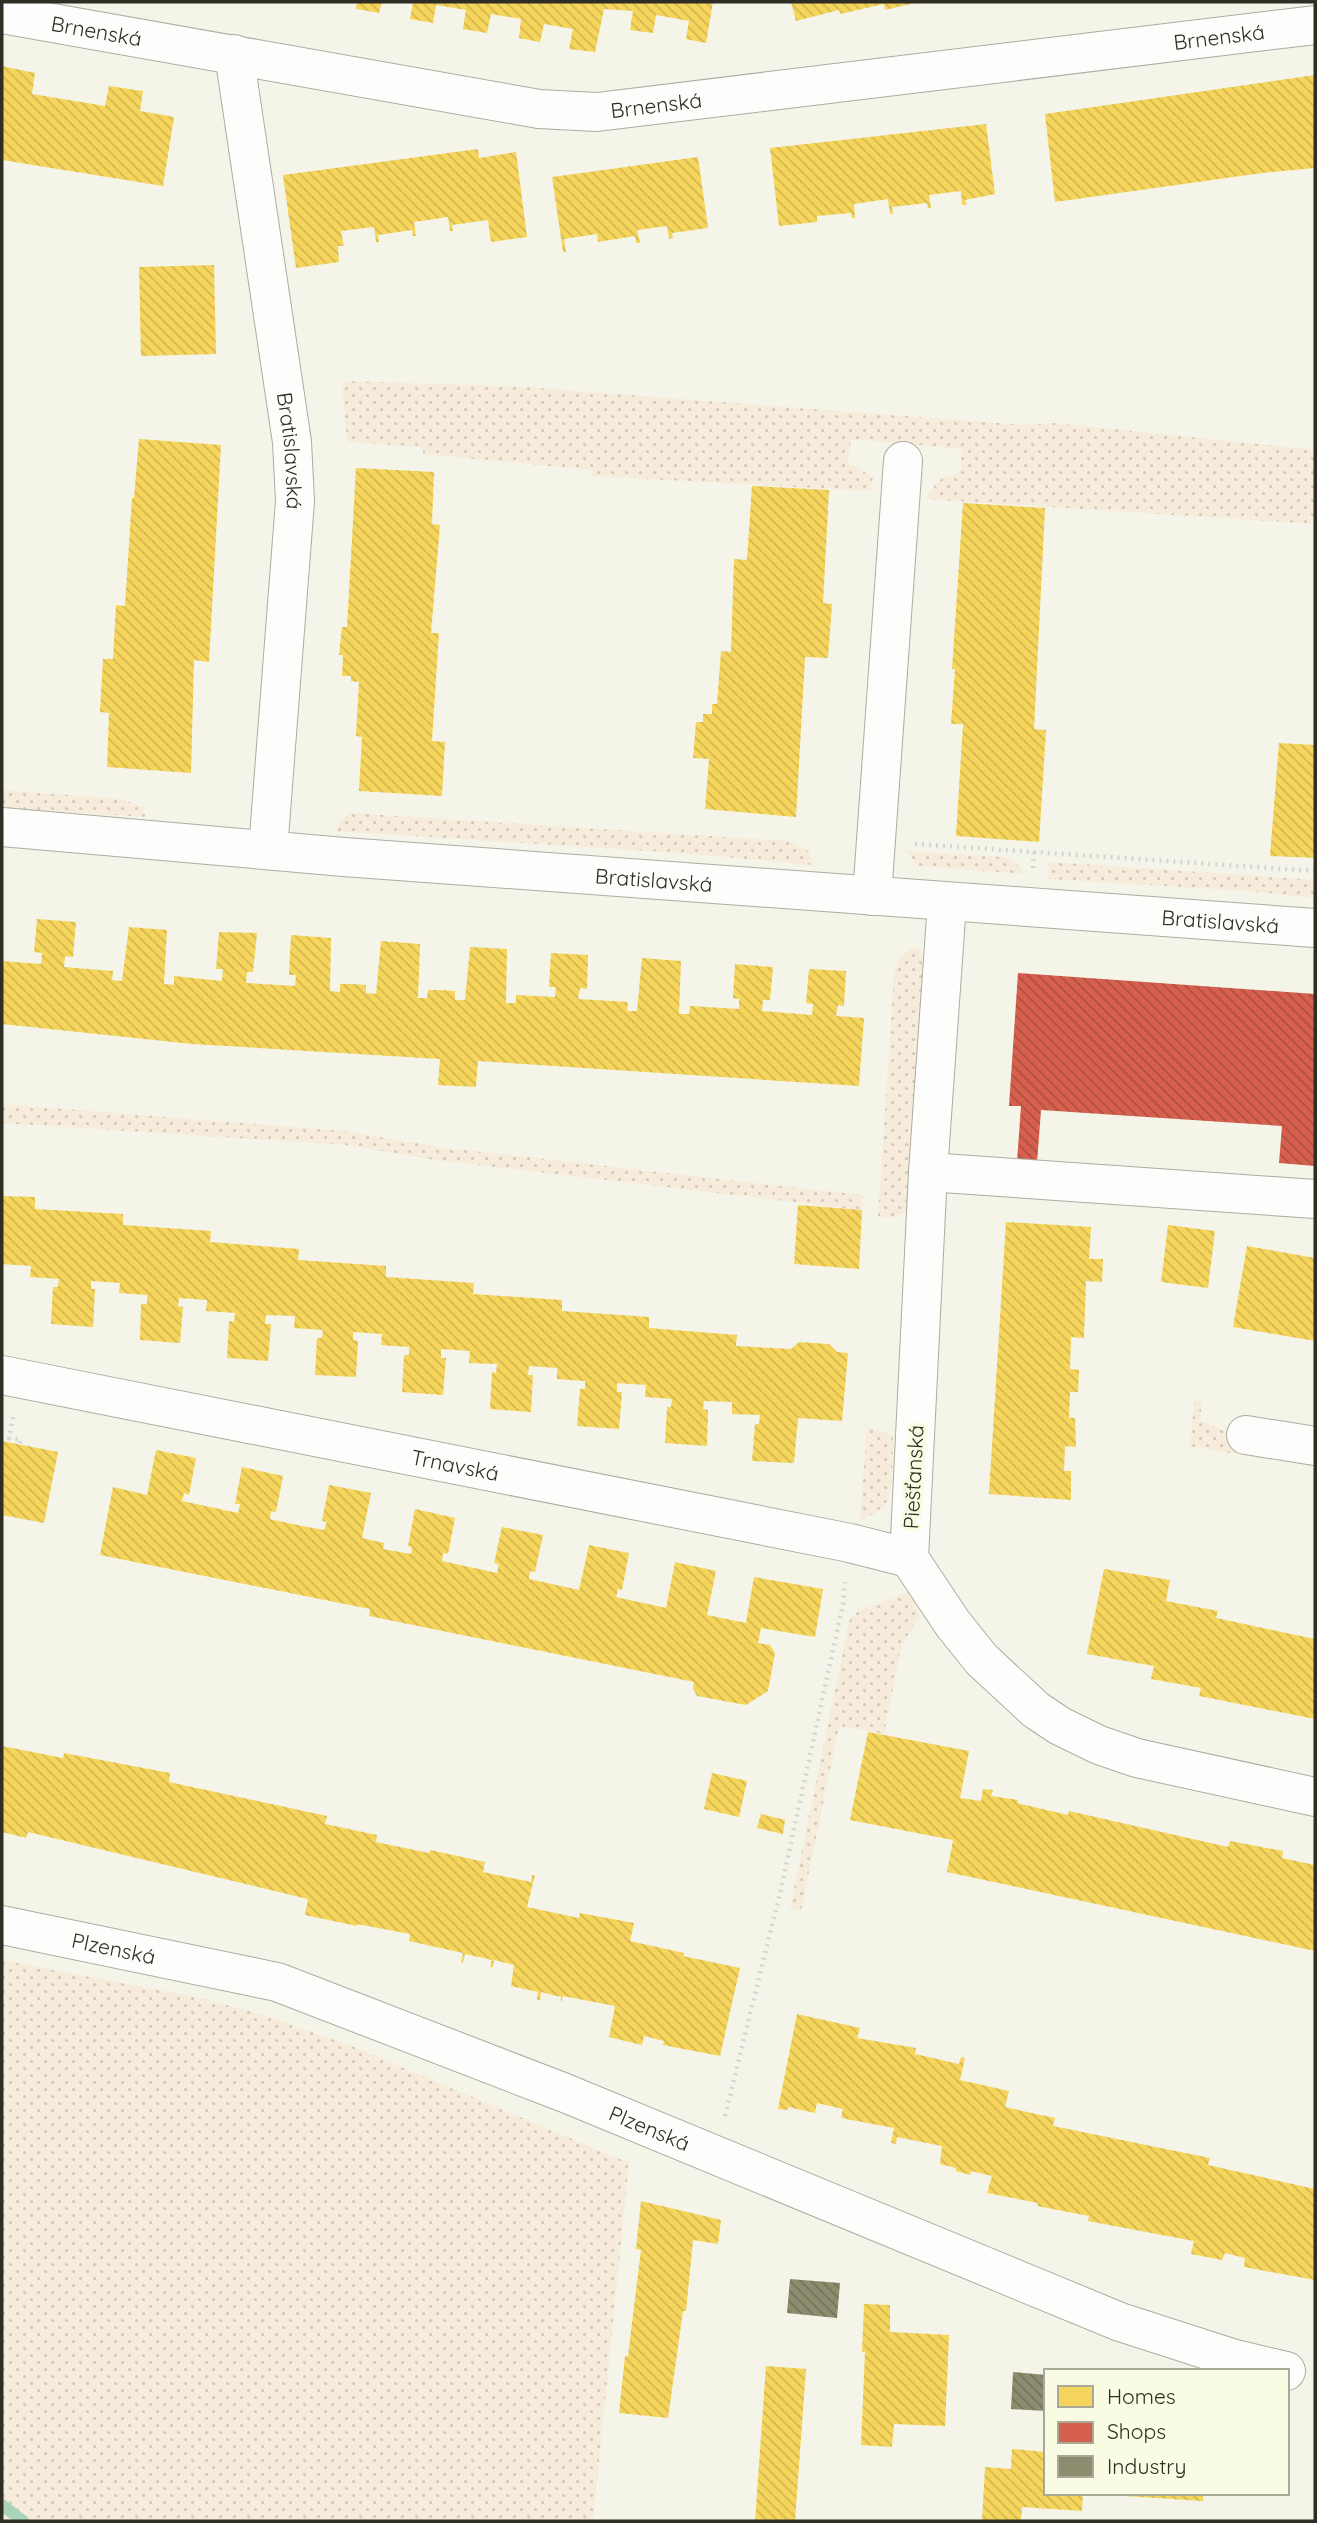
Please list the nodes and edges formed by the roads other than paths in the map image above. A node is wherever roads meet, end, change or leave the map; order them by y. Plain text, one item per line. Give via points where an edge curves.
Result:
1 (2, 14) edge
2 (1315, 25) edge
3 (234, 54) junction
4 (903, 461) dead end
5 (2, 827) edge
6 (268, 850) junction
7 (872, 897) junction
8 (947, 902) junction
9 (1315, 928) edge
10 (928, 1172) junction
11 (1315, 1199) edge
12 (2, 1375) edge
13 (1246, 1435) dead end
14 (1315, 1446) edge
15 (909, 1558) junction
16 (1315, 1797) edge
17 (2, 1925) edge
18 (1279, 2369) edge
19 (1289, 2372) edge
20 (1315, 2378) edge

1 - 3 street, Brnenská
2 - 3 street, Brnenská via 597,112 539,109
3 - 6 street, Bratislavská via 292,442 295,501
4 - 7 street
5 - 6 street, Bratislavská
6 - 7 street, Bratislavská
7 - 8 street, Bratislavská
8 - 9 street, Bratislavská
8 - 10 street, Piešťanská
10 - 11 street
10 - 15 street, Piešťanská
12 - 15 street, Trnavská
13 - 14 street
15 - 16 street, Piešťanská via 982,1660 1060,1727 1137,1759
17 - 18 street, Plzenská via 277,1982 565,2093 1120,2322
19 - 20 street, Plzenská

